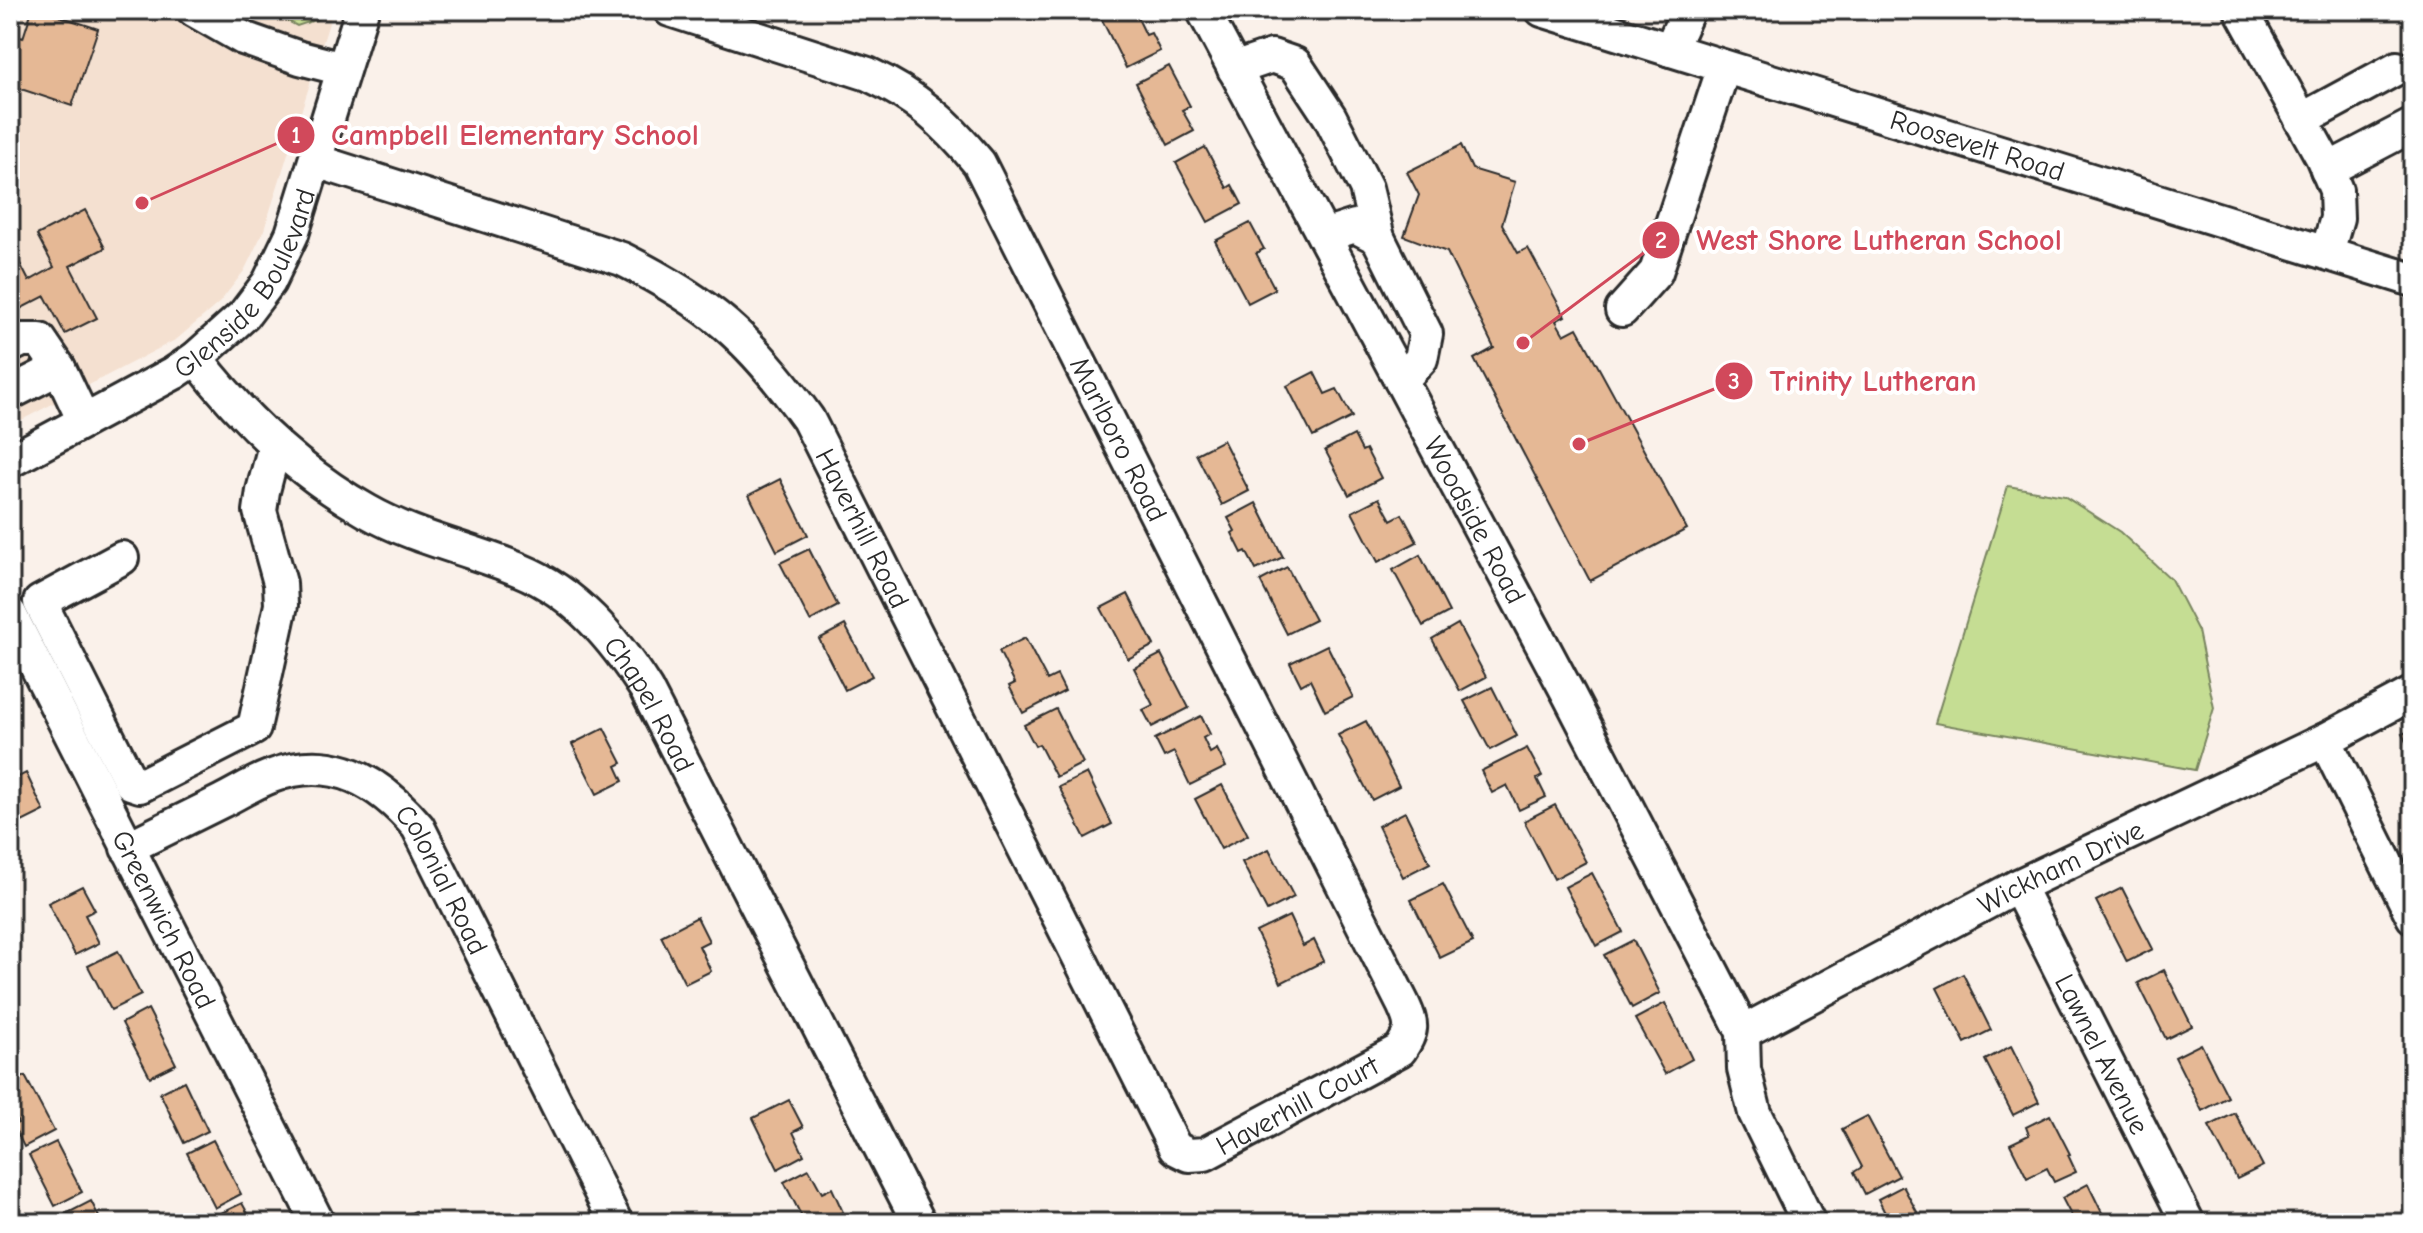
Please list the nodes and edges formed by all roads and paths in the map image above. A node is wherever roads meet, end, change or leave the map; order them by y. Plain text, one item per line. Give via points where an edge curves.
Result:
1 (194, 10) edge
2 (362, 10) edge
3 (670, 10) edge
4 (1203, 10) edge
5 (1542, 10) edge
6 (1688, 10) edge
7 (2241, 10) edge
8 (1670, 50) junction
9 (1724, 67) junction
10 (2397, 68) dead end
11 (343, 69) junction
12 (1234, 69) junction
13 (2301, 120) junction
14 (2413, 125) edge
15 (316, 161) junction
16 (2327, 170) junction
17 (1324, 236) junction
18 (1378, 238) junction
19 (2327, 252) junction
20 (2413, 280) edge
21 (1622, 310) dead end
22 (10, 346) edge
23 (196, 358) junction
24 (59, 368) junction
25 (1401, 381) junction
26 (10, 393) edge
27 (84, 421) junction
28 (275, 445) junction
29 (10, 461) edge
30 (122, 558) dead end
31 (10, 614) edge
32 (2413, 693) edge
33 (2325, 740) junction
34 (127, 848) junction
35 (2018, 886) junction
36 (2413, 917) edge
37 (1743, 1032) junction
38 (1411, 1033) joint
39 (1175, 1148) joint
40 (318, 1223) edge
41 (616, 1223) edge
42 (919, 1223) edge
43 (1809, 1223) edge
44 (2188, 1223) edge

1 - 11 street via 243,38
2 - 11 street, Glenside Boulevard
3 - 38 street, Marlboro Road via 897,88 933,112 979,163 1403,1004
4 - 12 street, Woodside Road
5 - 8 street, Roosevelt Road
6 - 8 street
7 - 13 street
8 - 9 street, Roosevelt Road
9 - 19 street, Roosevelt Road
9 - 21 street via 1656,272
10 - 13 street
11 - 15 street, Glenside Boulevard
12 - 17 street, Woodside Road
12 - 18 street via 1272,56 1295,64 1330,117 1366,188
13 - 16 street
14 - 16 street
15 - 23 street, Glenside Boulevard via 292,234 269,282 244,315
15 - 39 street, Haverhill Road via 622,259 705,306 760,356 808,419
16 - 19 street via 2336,190 2337,218
17 - 18 street via 1355,226
17 - 25 street, Woodside Road
18 - 25 street via 1426,334 1421,359
19 - 20 street, Roosevelt Road
22 - 24 street via 40,340
23 - 27 street, Glenside Boulevard
23 - 28 street, Chapel Road
24 - 26 street
24 - 27 street
25 - 37 street, Woodside Road
27 - 29 street, Glenside Boulevard
28 - 30 street via 260,511 281,605 254,728 140,786 131,783 40,602
28 - 42 street, Chapel Road via 369,512 550,586 591,616 619,647 646,689
31 - 34 street, Greenwich Road
32 - 33 street, Wickham Drive
33 - 35 street, Wickham Drive
33 - 36 street
34 - 40 street, Greenwich Road
34 - 41 street, Colonial Road via 274,775 325,768 376,786 418,827
35 - 37 street, Wickham Drive
35 - 44 street, Lawnel Avenue
37 - 43 street via 1744,1069 1760,1126
38 - 39 street, Haverhill Court via 1400,1050 1205,1154 1189,1155

